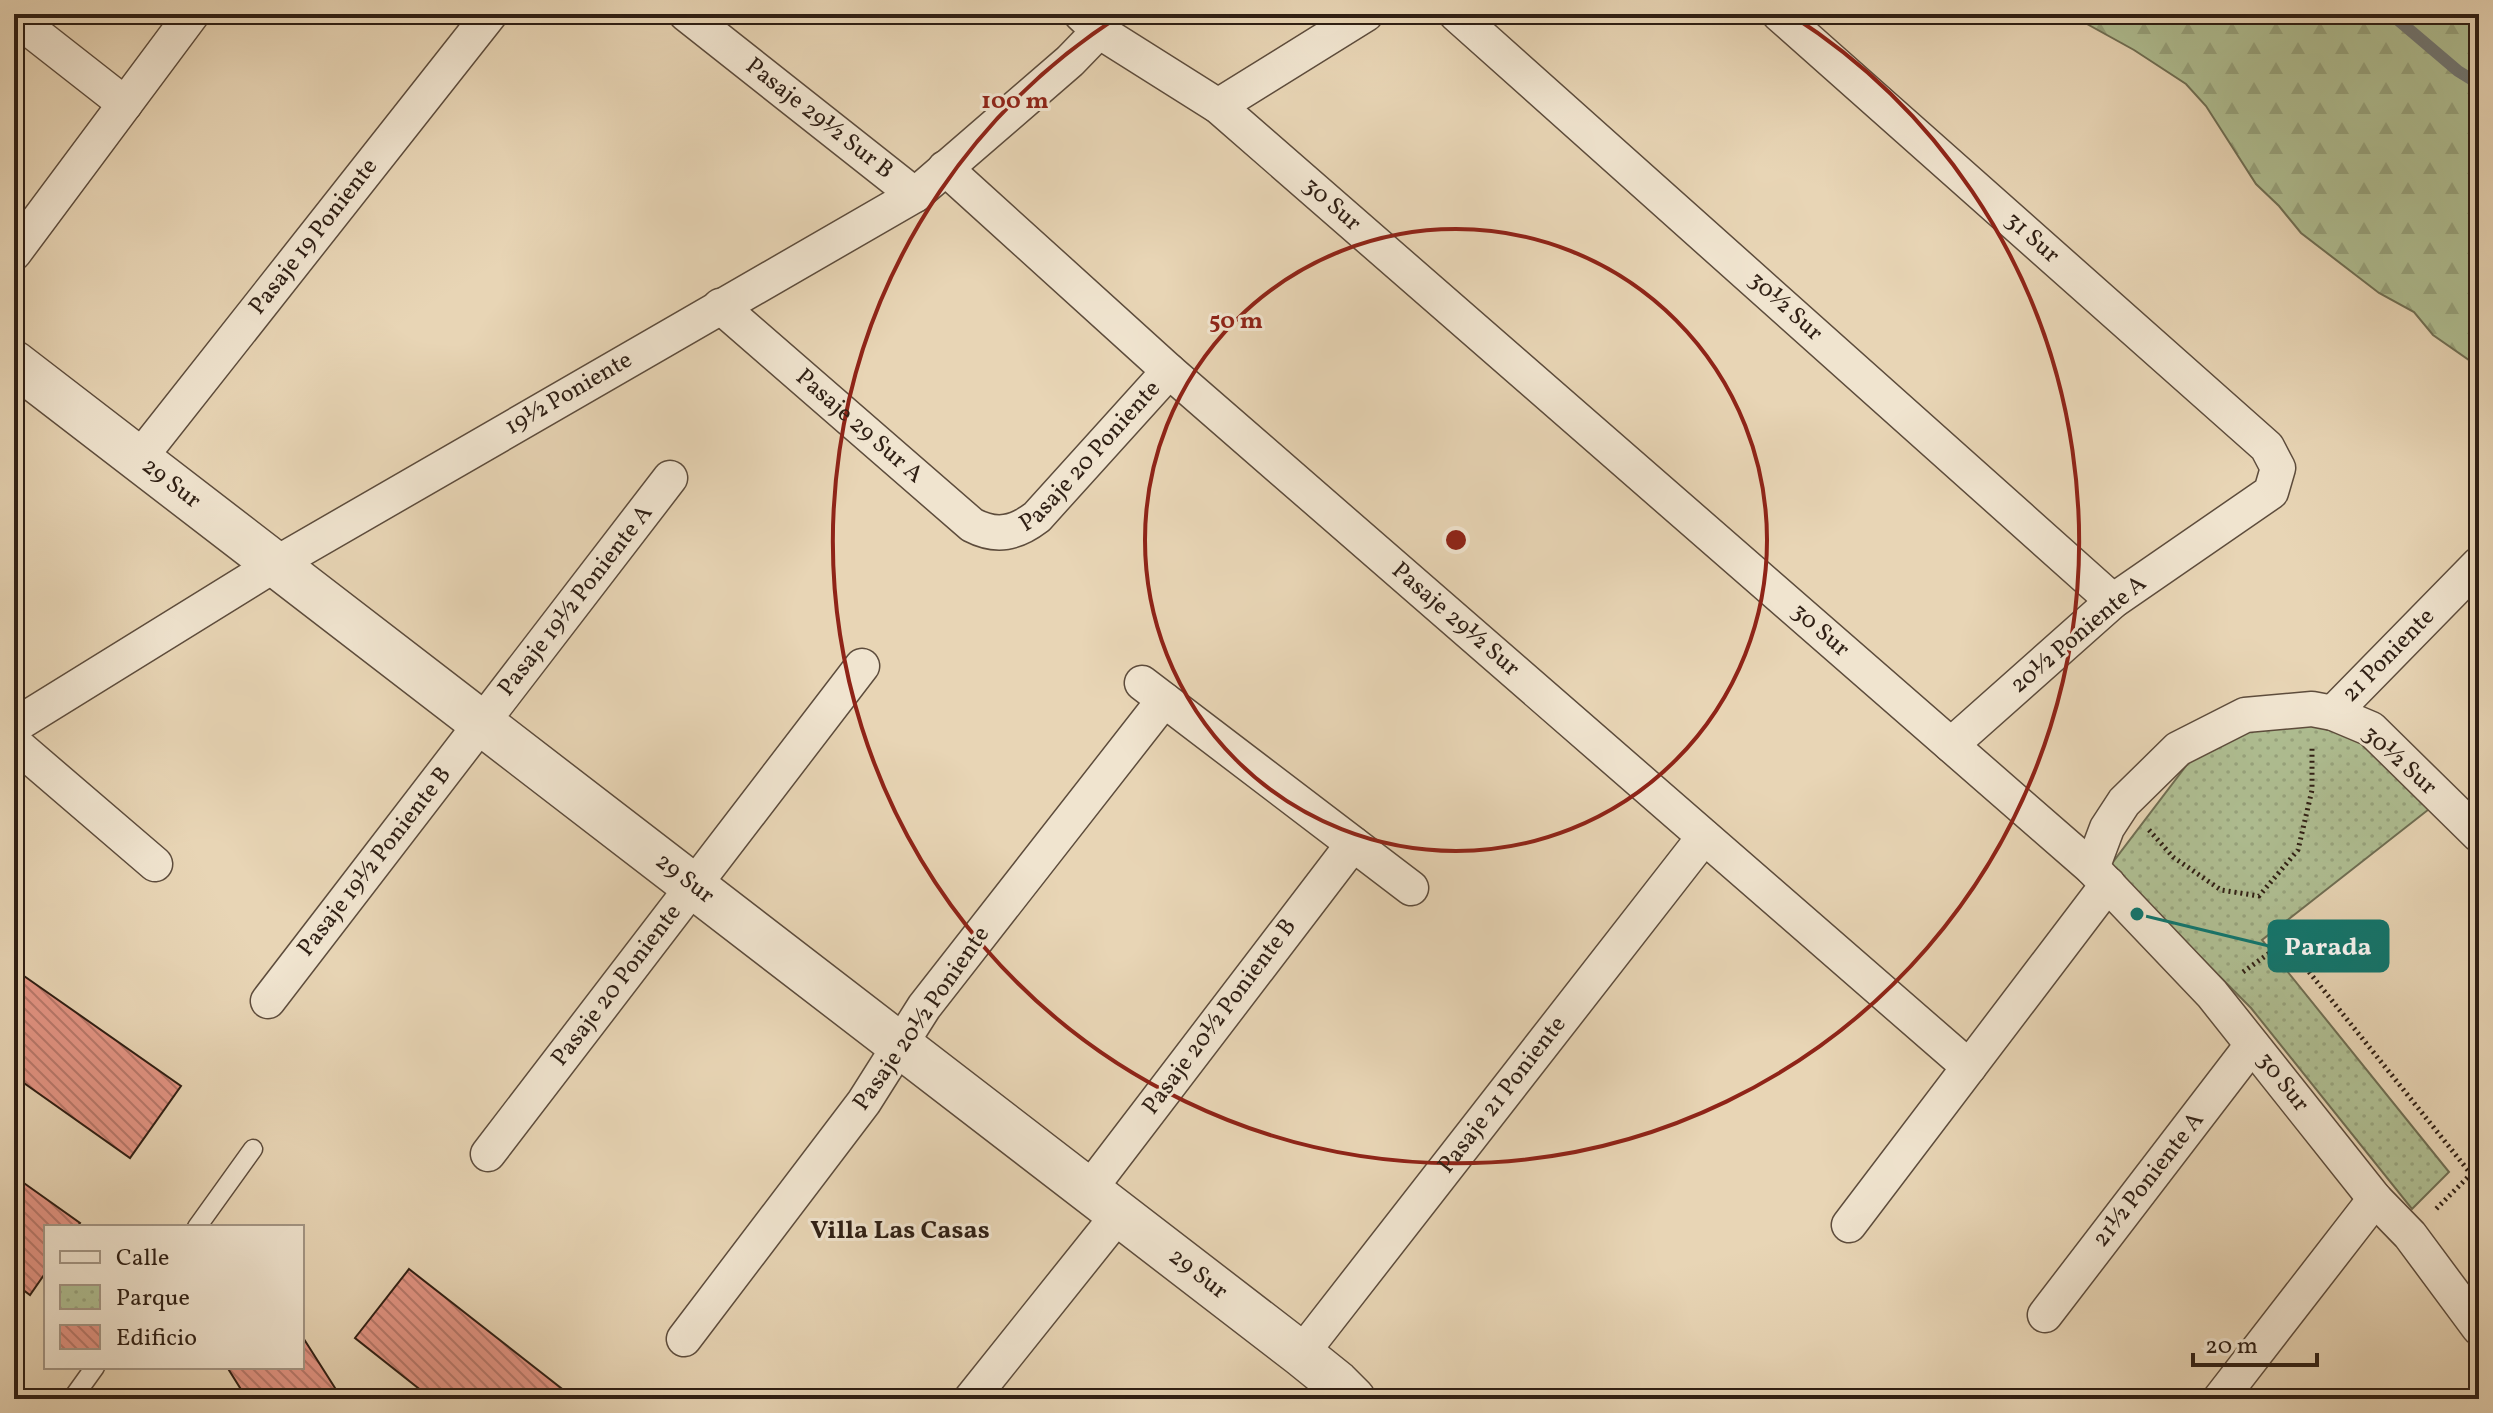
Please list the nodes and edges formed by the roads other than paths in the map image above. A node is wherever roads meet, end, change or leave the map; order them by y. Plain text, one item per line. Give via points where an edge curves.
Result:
1 (192, 14) edge
2 (490, 14) edge
3 (686, 14) edge
4 (1366, 14) edge
5 (1456, 14) edge
6 (1779, 14) edge
7 (14, 17) edge
8 (1090, 22) edge
9 (125, 104) junction
10 (1218, 106) junction
11 (945, 168) junction
12 (915, 195) junction
13 (14, 253) edge
14 (720, 306) junction
15 (14, 363) edge
16 (1169, 371) junction
17 (138, 460) junction
18 (2278, 468) joint
19 (670, 478) dead end
20 (1003, 534) joint
21 (2479, 564) edge
22 (274, 565) junction
23 (2113, 601) junction
24 (862, 666) dead end
25 (2322, 711) junction
26 (481, 724) junction
27 (14, 726) edge
28 (14, 743) edge
29 (1951, 745) junction
30 (2479, 835) edge
31 (1704, 837) junction
32 (1353, 844) junction
33 (155, 864) dead end
34 (2100, 876) junction
35 (693, 887) junction
36 (1411, 888) dead end
37 (268, 1001) dead end
38 (2252, 1045) junction
39 (900, 1046) junction
40 (1969, 1067) junction
41 (253, 1149) dead end
42 (488, 1154) dead end
43 (2375, 1199) junction
44 (1103, 1202) junction
45 (198, 1225) edge
46 (1849, 1225) dead end
47 (2045, 1315) dead end
48 (2479, 1328) edge
49 (684, 1339) dead end
50 (1301, 1354) junction
51 (94, 1369) edge
52 (72, 1399) edge
53 (971, 1399) edge
54 (1353, 1399) edge
55 (2220, 1399) edge

1 - 9 street
2 - 17 street, Pasaje 19 Poniente
3 - 12 street, Pasaje 29½ Sur B
4 - 10 street
5 - 23 street, 30½ Sur
6 - 18 street, 31 Sur via 2267,447
7 - 9 street
8 - 10 street, 30 Sur
8 - 11 street, 19½ Poniente via 1070,61
9 - 13 street
10 - 29 street, 30 Sur
11 - 12 street, 19½ Poniente
11 - 16 street, Pasaje 29½ Sur
12 - 14 street, 19½ Poniente
14 - 20 street, Pasaje 29 Sur A via 972,525
14 - 22 street, 19½ Poniente
15 - 17 street, 29 Sur
16 - 20 street, Pasaje 20 Poniente via 1037,517
16 - 31 street, Pasaje 29½ Sur
17 - 22 street, 29 Sur
18 - 23 street, 20½ Poniente A via 2271,492
19 - 26 street, Pasaje 19½ Poniente A
21 - 25 street, 21 Poniente
22 - 26 street, 29 Sur
22 - 27 street, 19½ Poniente
23 - 29 street, 20½ Poniente A
24 - 35 street, Pasaje 20 Poniente
25 - 30 street, 30½ Sur via 2371,729
25 - 34 street, 30½ Sur via 2245,715 2178,749 2124,802 2107,828
26 - 35 street, 29 Sur
26 - 37 street, Pasaje 19½ Poniente B
28 - 33 street
29 - 34 street, 30 Sur
31 - 40 street, Pasaje 29½ Sur
31 - 50 street, Pasaje 21 Poniente
32 - 36 street
32 - 39 street, Pasaje 20½ Poniente via 1153,692
32 - 44 street, Pasaje 20½ Poniente B
34 - 38 street, 30 Sur via 2212,994
34 - 40 street
35 - 39 street, 29 Sur
35 - 42 street, Pasaje 20 Poniente
38 - 43 street, 30 Sur
38 - 47 street, 21½ Poniente A
39 - 44 street, 29 Sur
39 - 49 street, Pasaje 20½ Poniente via 864,1102
40 - 46 street
41 - 45 lane
43 - 48 street, 30 Sur via 2410,1235
43 - 55 street
44 - 50 street, 29 Sur
44 - 53 street, Pasaje 20½ Poniente B
50 - 54 street, 29 Sur
51 - 52 lane

